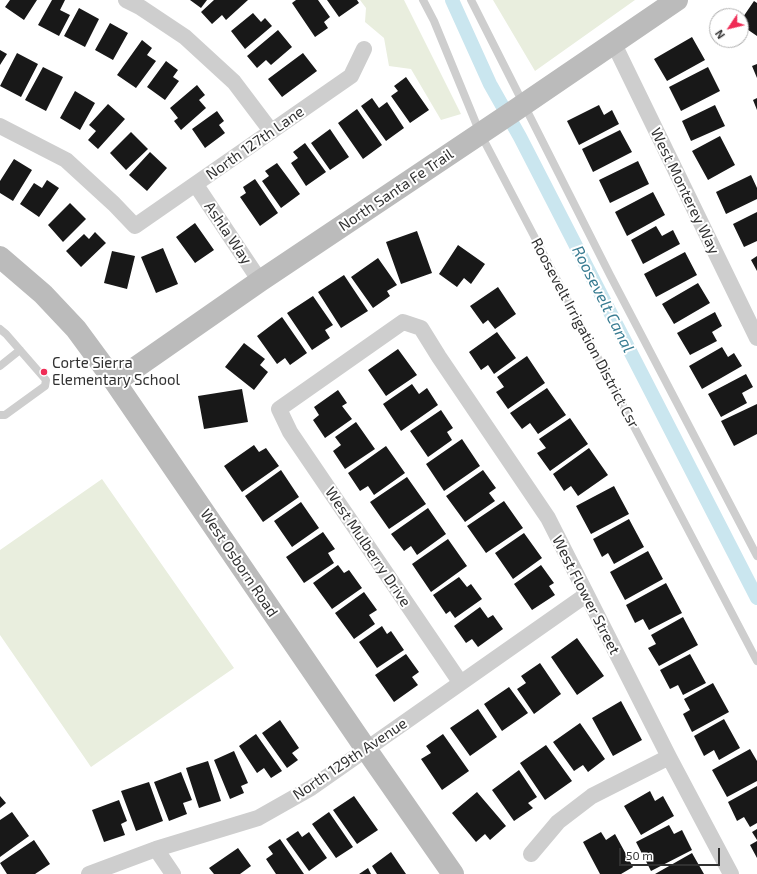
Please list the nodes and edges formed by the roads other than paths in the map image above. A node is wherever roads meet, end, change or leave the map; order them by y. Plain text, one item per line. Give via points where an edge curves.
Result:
1 (423, 0) edge
2 (471, 0) edge
3 (677, 0) edge
4 (137, 2) edge
5 (614, 44) junction
6 (364, 49) dead end
7 (520, 107) junction
8 (0, 126) edge
9 (271, 131) junction
10 (483, 131) junction
11 (196, 185) junction
12 (5, 261) edge
13 (260, 282) junction
14 (0, 329) edge
15 (757, 338) edge
16 (20, 350) junction
17 (0, 366) edge
18 (115, 382) junction
19 (279, 409) joint
20 (0, 415) edge
21 (757, 556) edge
22 (586, 595) junction
23 (757, 661) edge
24 (460, 682) junction
25 (366, 749) junction
26 (668, 757) junction
27 (156, 849) junction
28 (532, 854) dead end
29 (89, 874) edge
30 (173, 874) edge
31 (453, 874) edge
32 (731, 874) edge

1 - 10 lane, Roosevelt Irrigation District Csr
2 - 7 lane
3 - 5 street, North Santa Fe Trail
4 - 9 street via 185,37 234,82
5 - 7 street, North Santa Fe Trail
5 - 15 street, West Monterey Way
6 - 9 street, North 127th Lane via 351,76
7 - 10 street, North Santa Fe Trail
7 - 21 lane
8 - 11 street, North 127th Lane via 66,160 135,226
9 - 11 street, North 127th Lane
10 - 13 street, North Santa Fe Trail
10 - 23 lane, Roosevelt Irrigation District Csr
11 - 13 street, Ashla Way
12 - 18 street, West Osborn Road via 44,294 76,329
13 - 18 street, North Santa Fe Trail
14 - 16 lane
16 - 17 lane
16 - 20 lane via 46,380 45,386 5,415
18 - 25 street, West Osborn Road
19 - 22 street, West Flower Street via 403,322 421,328 548,518
19 - 24 street, West Mulberry Drive via 290,432
22 - 24 street, North 129th Avenue
22 - 26 street, West Flower Street
24 - 25 street, North 129th Avenue
25 - 27 street, North 129th Avenue via 311,788 258,818
25 - 31 street, West Osborn Road
26 - 28 street via 592,796 558,822
26 - 32 street, West Flower Street
27 - 29 street, North 129th Avenue
27 - 30 street

